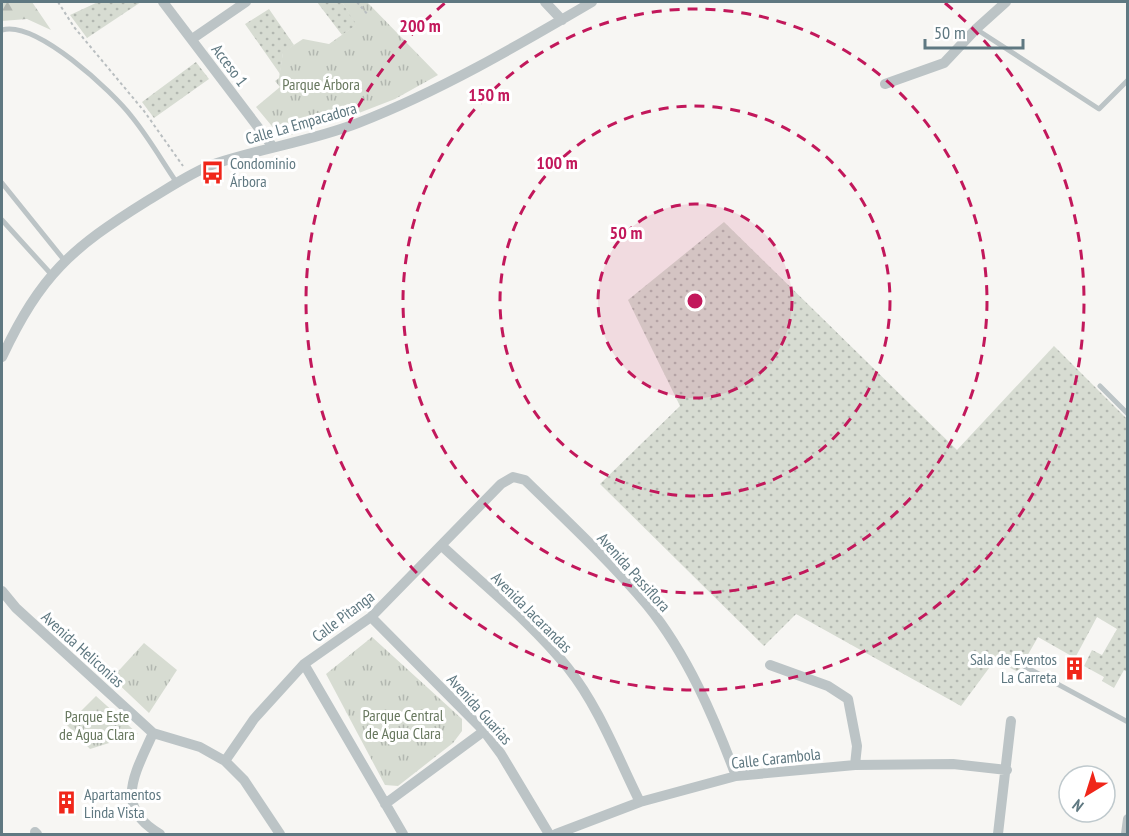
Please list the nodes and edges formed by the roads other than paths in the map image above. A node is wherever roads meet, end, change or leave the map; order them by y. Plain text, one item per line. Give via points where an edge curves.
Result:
1 (163, 2) edge
2 (246, 2) edge
3 (544, 2) edge
4 (592, 2) edge
5 (1006, 2) edge
6 (562, 20) junction
7 (976, 29) junction
8 (2, 30) edge
9 (192, 39) junction
10 (1128, 80) edge
11 (885, 84) dead end
12 (273, 147) junction
13 (2, 183) edge
14 (177, 183) junction
15 (2, 220) edge
16 (64, 260) junction
17 (51, 274) junction
18 (2, 357) edge
19 (1100, 386) dead end
20 (1128, 414) edge
21 (513, 477) joint
22 (442, 546) junction
23 (2, 591) edge
24 (371, 617) junction
25 (304, 664) junction
26 (770, 665) dead end
27 (1024, 666) dead end
28 (1011, 721) dead end
29 (1128, 722) edge
30 (484, 731) junction
31 (153, 733) junction
32 (225, 761) junction
33 (855, 765) junction
34 (1007, 770) junction
35 (736, 776) junction
36 (640, 802) junction
37 (385, 804) junction
38 (1128, 819) edge
39 (159, 834) edge
40 (280, 834) edge
41 (403, 834) edge
42 (549, 834) edge
43 (556, 834) edge
44 (998, 834) edge
45 (1126, 834) edge

1 - 9 street, Acceso 1
2 - 9 street
3 - 6 street
4 - 6 street, Calle La Empacadora
5 - 7 street
6 - 12 street, Calle La Empacadora via 390,110 329,133
7 - 10 lane via 1099,109
7 - 11 street via 944,63
8 - 14 lane via 19,29 43,41 101,84 132,117
9 - 12 street, Acceso 1
12 - 14 street, Calle La Empacadora via 214,165
13 - 16 lane
14 - 16 street, Calle La Empacadora via 102,230
15 - 17 lane
16 - 17 street, Calle La Empacadora
17 - 18 street, Calle La Empacadora via 20,320
19 - 20 lane
21 - 22 street, Calle Pitanga via 501,484
21 - 35 street, Avenida Passiflora via 525,480 648,606 716,722
22 - 24 street, Calle Pitanga
22 - 36 street, Avenida Jacarandas via 541,638 569,670
23 - 31 street, Avenida Heliconias
24 - 25 street, Calle Pitanga
24 - 30 street, Avenida Guarias
25 - 32 street, Calle Pitanga via 254,719
25 - 37 street
26 - 33 street via 828,686 848,699 857,746
27 - 29 lane
28 - 34 street
30 - 37 street
30 - 42 street, Avenida Guarias
31 - 32 street, Avenida Heliconias via 200,747
31 - 39 street via 130,793 138,818
32 - 40 street, Avenida Heliconias via 244,780
33 - 34 street, Calle Carambola via 953,764
33 - 35 street, Calle Carambola
34 - 44 street
35 - 36 street, Calle Carambola
36 - 43 street, Calle Carambola
37 - 41 street
38 - 45 street

